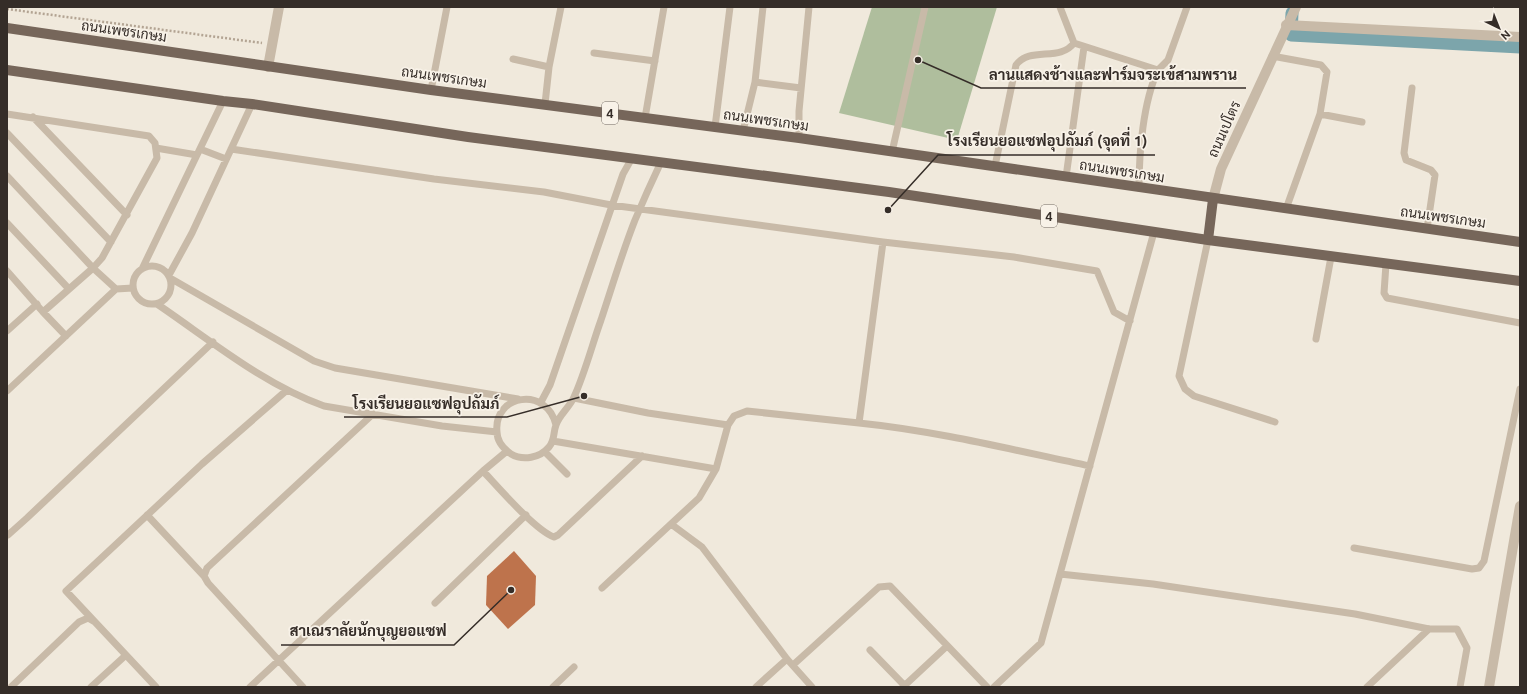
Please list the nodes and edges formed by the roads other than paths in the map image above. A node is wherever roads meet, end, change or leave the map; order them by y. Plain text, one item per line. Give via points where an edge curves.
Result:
1 (279, 7) edge
2 (447, 7) edge
3 (561, 7) edge
4 (664, 7) edge
5 (730, 7) edge
6 (763, 7) edge
7 (809, 7) edge
8 (924, 7) edge
9 (1060, 7) edge
10 (1187, 7) edge
11 (1292, 11) edge
12 (1286, 25) junction
13 (7, 28) edge
14 (1520, 37) edge
15 (1074, 43) junction
16 (1084, 47) junction
17 (594, 53) dead end
18 (1272, 56) junction
19 (513, 59) dead end
20 (655, 61) junction
21 (268, 67) junction
22 (549, 67) junction
23 (7, 70) edge
24 (1158, 70) junction
25 (755, 82) junction
26 (801, 88) junction
27 (1412, 88) dead end
28 (431, 90) junction
29 (223, 101) junction
30 (252, 104) junction
31 (545, 104) junction
32 (7, 114) edge
33 (1320, 114) junction
34 (33, 117) junction
35 (645, 118) junction
36 (1362, 122) dead end
37 (715, 127) junction
38 (743, 131) junction
39 (7, 133) edge
40 (799, 138) junction
41 (156, 148) junction
42 (231, 149) junction
43 (198, 152) junction
44 (892, 152) junction
45 (632, 158) junction
46 (226, 160) junction
47 (661, 162) junction
48 (995, 166) junction
49 (7, 176) edge
50 (1066, 177) junction
51 (1139, 188) junction
52 (1213, 199) junction
53 (611, 205) junction
54 (641, 208) junction
55 (1286, 209) junction
56 (127, 215) junction
57 (7, 223) edge
58 (1427, 229) junction
59 (1154, 232) junction
60 (1208, 240) junction
61 (111, 242) junction
62 (883, 242) junction
63 (1520, 242) edge
64 (1331, 257) junction
65 (1386, 264) junction
66 (93, 268) junction
67 (142, 269) junction
68 (7, 271) edge
69 (169, 277) junction
70 (1520, 281) edge
71 (69, 288) junction
72 (133, 288) junction
73 (116, 289) junction
74 (37, 304) junction
75 (156, 304) junction
76 (43, 312) junction
77 (1130, 321) junction
78 (1520, 323) edge
79 (7, 331) edge
80 (66, 336) junction
81 (1316, 339) dead end
82 (213, 342) junction
83 (1520, 389) edge
84 (287, 390) junction
85 (7, 391) edge
86 (574, 398) junction
87 (518, 399) junction
88 (541, 402) junction
89 (373, 414) junction
90 (1275, 422) dead end
91 (859, 423) junction
92 (556, 425) junction
93 (728, 425) junction
94 (496, 432) junction
95 (553, 441) junction
96 (507, 451) junction
97 (545, 452) junction
98 (642, 456) junction
99 (1090, 466) junction
100 (716, 469) junction
101 (483, 471) junction
102 (567, 474) dead end
103 (1520, 506) edge
104 (147, 515) junction
105 (526, 515) junction
106 (671, 524) junction
107 (7, 534) edge
108 (1354, 548) dead end
109 (1060, 574) junction
110 (204, 576) junction
111 (602, 588) dead end
112 (435, 603) dead end
113 (95, 622) junction
114 (1429, 629) junction
115 (947, 646) junction
116 (870, 650) dead end
117 (126, 655) junction
118 (787, 658) junction
119 (278, 660) junction
120 (793, 665) junction
121 (574, 668) dead end
122 (556, 686) edge
123 (903, 686) edge
124 (11, 687) edge
125 (91, 687) edge
126 (156, 687) edge
127 (250, 687) edge
128 (303, 687) edge
129 (756, 687) edge
130 (812, 687) edge
131 (987, 687) edge
132 (994, 687) edge
133 (1367, 687) edge
134 (1460, 687) edge
135 (1489, 687) edge

1 - 21 street
2 - 28 lane
3 - 22 lane
4 - 20 lane
5 - 37 lane
6 - 25 lane
7 - 26 lane
8 - 44 lane
9 - 15 lane
10 - 24 lane via 1168,60
11 - 12 street, ถนนเปโตร
12 - 14 street
12 - 18 street, ถนนเปโตร
13 - 21 main road, ถนนเพชรเกษม / 4
15 - 16 lane
15 - 48 lane via 1066,52 1028,56 1020,60 1016,66
16 - 24 lane
16 - 50 lane
17 - 20 lane
18 - 33 lane via 1324,67 1327,72
18 - 52 street, ถนนเปโตร via 1221,169
19 - 22 lane
20 - 35 lane
21 - 28 main road, ถนนเพชรเกษม / 4
22 - 31 lane
23 - 29 main road, 4
24 - 51 lane via 1153,81 1139,152
25 - 26 lane
25 - 38 lane
26 - 40 lane
27 - 58 lane via 1404,153 1406,160 1435,174
28 - 31 main road, ถนนเพชรเกษม / 4
29 - 30 main road, 4
29 - 43 lane
30 - 42 lane
30 - 45 main road, 4 via 468,137
31 - 35 main road, ถนนเพชรเกษม / 4
32 - 34 lane
33 - 36 lane
33 - 55 lane
34 - 41 lane via 149,136 155,142
34 - 56 lane
35 - 37 main road, ถนนเพชรเกษม / 4
37 - 38 main road, ถนนเพชรเกษม / 4
38 - 40 main road, ถนนเพชรเกษม / 4
39 - 61 lane
40 - 44 main road, ถนนเพชรเกษม / 4
41 - 43 lane
41 - 56 lane via 157,158
42 - 46 lane
42 - 53 lane via 434,179 544,192
43 - 46 lane
43 - 67 lane
44 - 48 main road, ถนนเพชรเกษม / 4
45 - 47 main road, 4
45 - 53 lane
46 - 69 lane
47 - 54 lane
47 - 59 main road, 4 via 889,192
48 - 50 main road, ถนนเพชรเกษม / 4
49 - 66 lane
50 - 51 main road, ถนนเพชรเกษม / 4
51 - 52 main road, ถนนเพชรเกษม / 4
52 - 55 main road, ถนนเพชรเกษม / 4
52 - 60 main road
53 - 54 lane
53 - 88 lane via 550,385
54 - 62 lane
54 - 86 lane
55 - 58 main road, ถนนเพชรเกษม / 4
56 - 61 lane
57 - 71 lane
58 - 63 main road, ถนนเพชรเกษม / 4
59 - 60 main road, 4
59 - 77 lane
60 - 64 main road, 4
60 - 90 lane via 1179,376 1185,389 1194,396
61 - 66 lane
62 - 77 lane via 1014,257 1097,271 1114,312
62 - 91 lane
64 - 65 main road, 4
64 - 81 lane
65 - 70 main road, 4
65 - 78 lane via 1386,298
66 - 71 lane
66 - 73 lane
67 - 69 lane via 159,267
67 - 72 lane via 135,277
68 - 74 lane
69 - 75 lane via 169,294 162,302
69 - 87 lane via 314,361 335,368
71 - 76 lane
72 - 73 lane
72 - 75 lane via 141,301
73 - 80 lane
74 - 76 lane
74 - 79 lane
75 - 82 lane
76 - 80 lane
77 - 99 lane
80 - 85 lane
82 - 84 lane
82 - 107 lane
83 - 108 lane via 1484,561 1479,568 1472,569
84 - 89 lane via 324,406
84 - 104 lane
86 - 92 lane
86 - 93 lane
87 - 88 lane
87 - 94 lane via 506,406 498,418
88 - 92 lane via 551,412
89 - 94 lane
89 - 110 lane via 207,568
91 - 93 lane via 747,411 734,416
91 - 99 lane via 890,426
92 - 95 lane
93 - 100 lane
94 - 96 lane
95 - 97 lane
95 - 98 lane
96 - 97 lane via 514,456 526,458
96 - 101 lane
97 - 102 lane
98 - 100 lane
98 - 105 lane via 558,535 548,535
99 - 109 lane
100 - 106 lane via 699,498
101 - 105 lane
101 - 119 lane
103 - 135 street
104 - 110 lane
104 - 113 lane via 66,591
105 - 112 lane
106 - 111 lane
106 - 118 lane via 702,547
109 - 114 lane via 1153,584 1354,614
109 - 132 lane via 1041,643
110 - 119 lane
113 - 117 lane
113 - 124 lane via 88,618 79,622
114 - 133 lane
114 - 134 lane via 1457,629 1462,635 1467,648
115 - 120 lane via 890,586 885,585 879,587
115 - 123 lane
115 - 131 lane
116 - 123 lane
117 - 125 lane
117 - 126 lane
118 - 120 lane
118 - 129 lane
119 - 127 lane
119 - 128 lane
120 - 130 lane
121 - 122 lane

